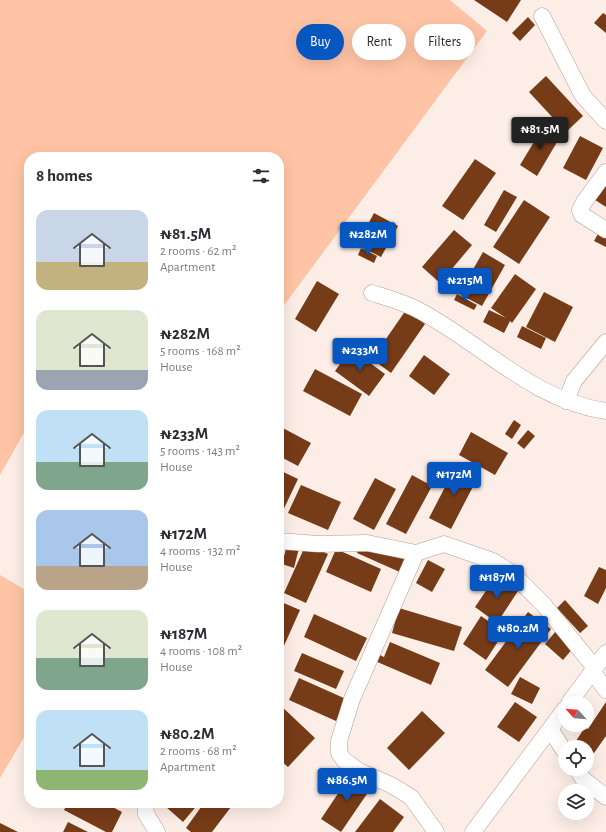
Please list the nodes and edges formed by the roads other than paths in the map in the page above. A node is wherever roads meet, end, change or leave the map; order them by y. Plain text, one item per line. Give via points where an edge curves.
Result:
1 (542, 16) dead end
2 (606, 121) edge
3 (606, 172) edge
4 (606, 230) edge
5 (372, 293) dead end
6 (606, 342) edge
7 (566, 401) junction
8 (606, 411) edge
9 (284, 541) edge
10 (416, 553) junction
11 (606, 653) edge
12 (594, 669) junction
13 (606, 690) edge
14 (574, 696) edge
15 (558, 718) edge
16 (550, 729) junction
17 (558, 741) edge
18 (581, 776) edge
19 (606, 797) edge
20 (145, 808) edge
21 (157, 832) edge
22 (436, 832) edge
23 (473, 832) edge

1 - 2 street via 583,96
3 - 4 street via 580,210 582,215
5 - 7 street via 420,311 537,388
6 - 7 street via 574,381
7 - 8 street
9 - 10 street via 367,543
10 - 12 street via 444,544 493,561 512,573 544,605
10 - 22 street via 352,699 338,741 339,754 344,760 359,771 392,784 411,798
11 - 12 street
12 - 13 street
12 - 14 street
15 - 16 street
16 - 17 street
16 - 23 street
18 - 19 street
20 - 21 street via 146,814

